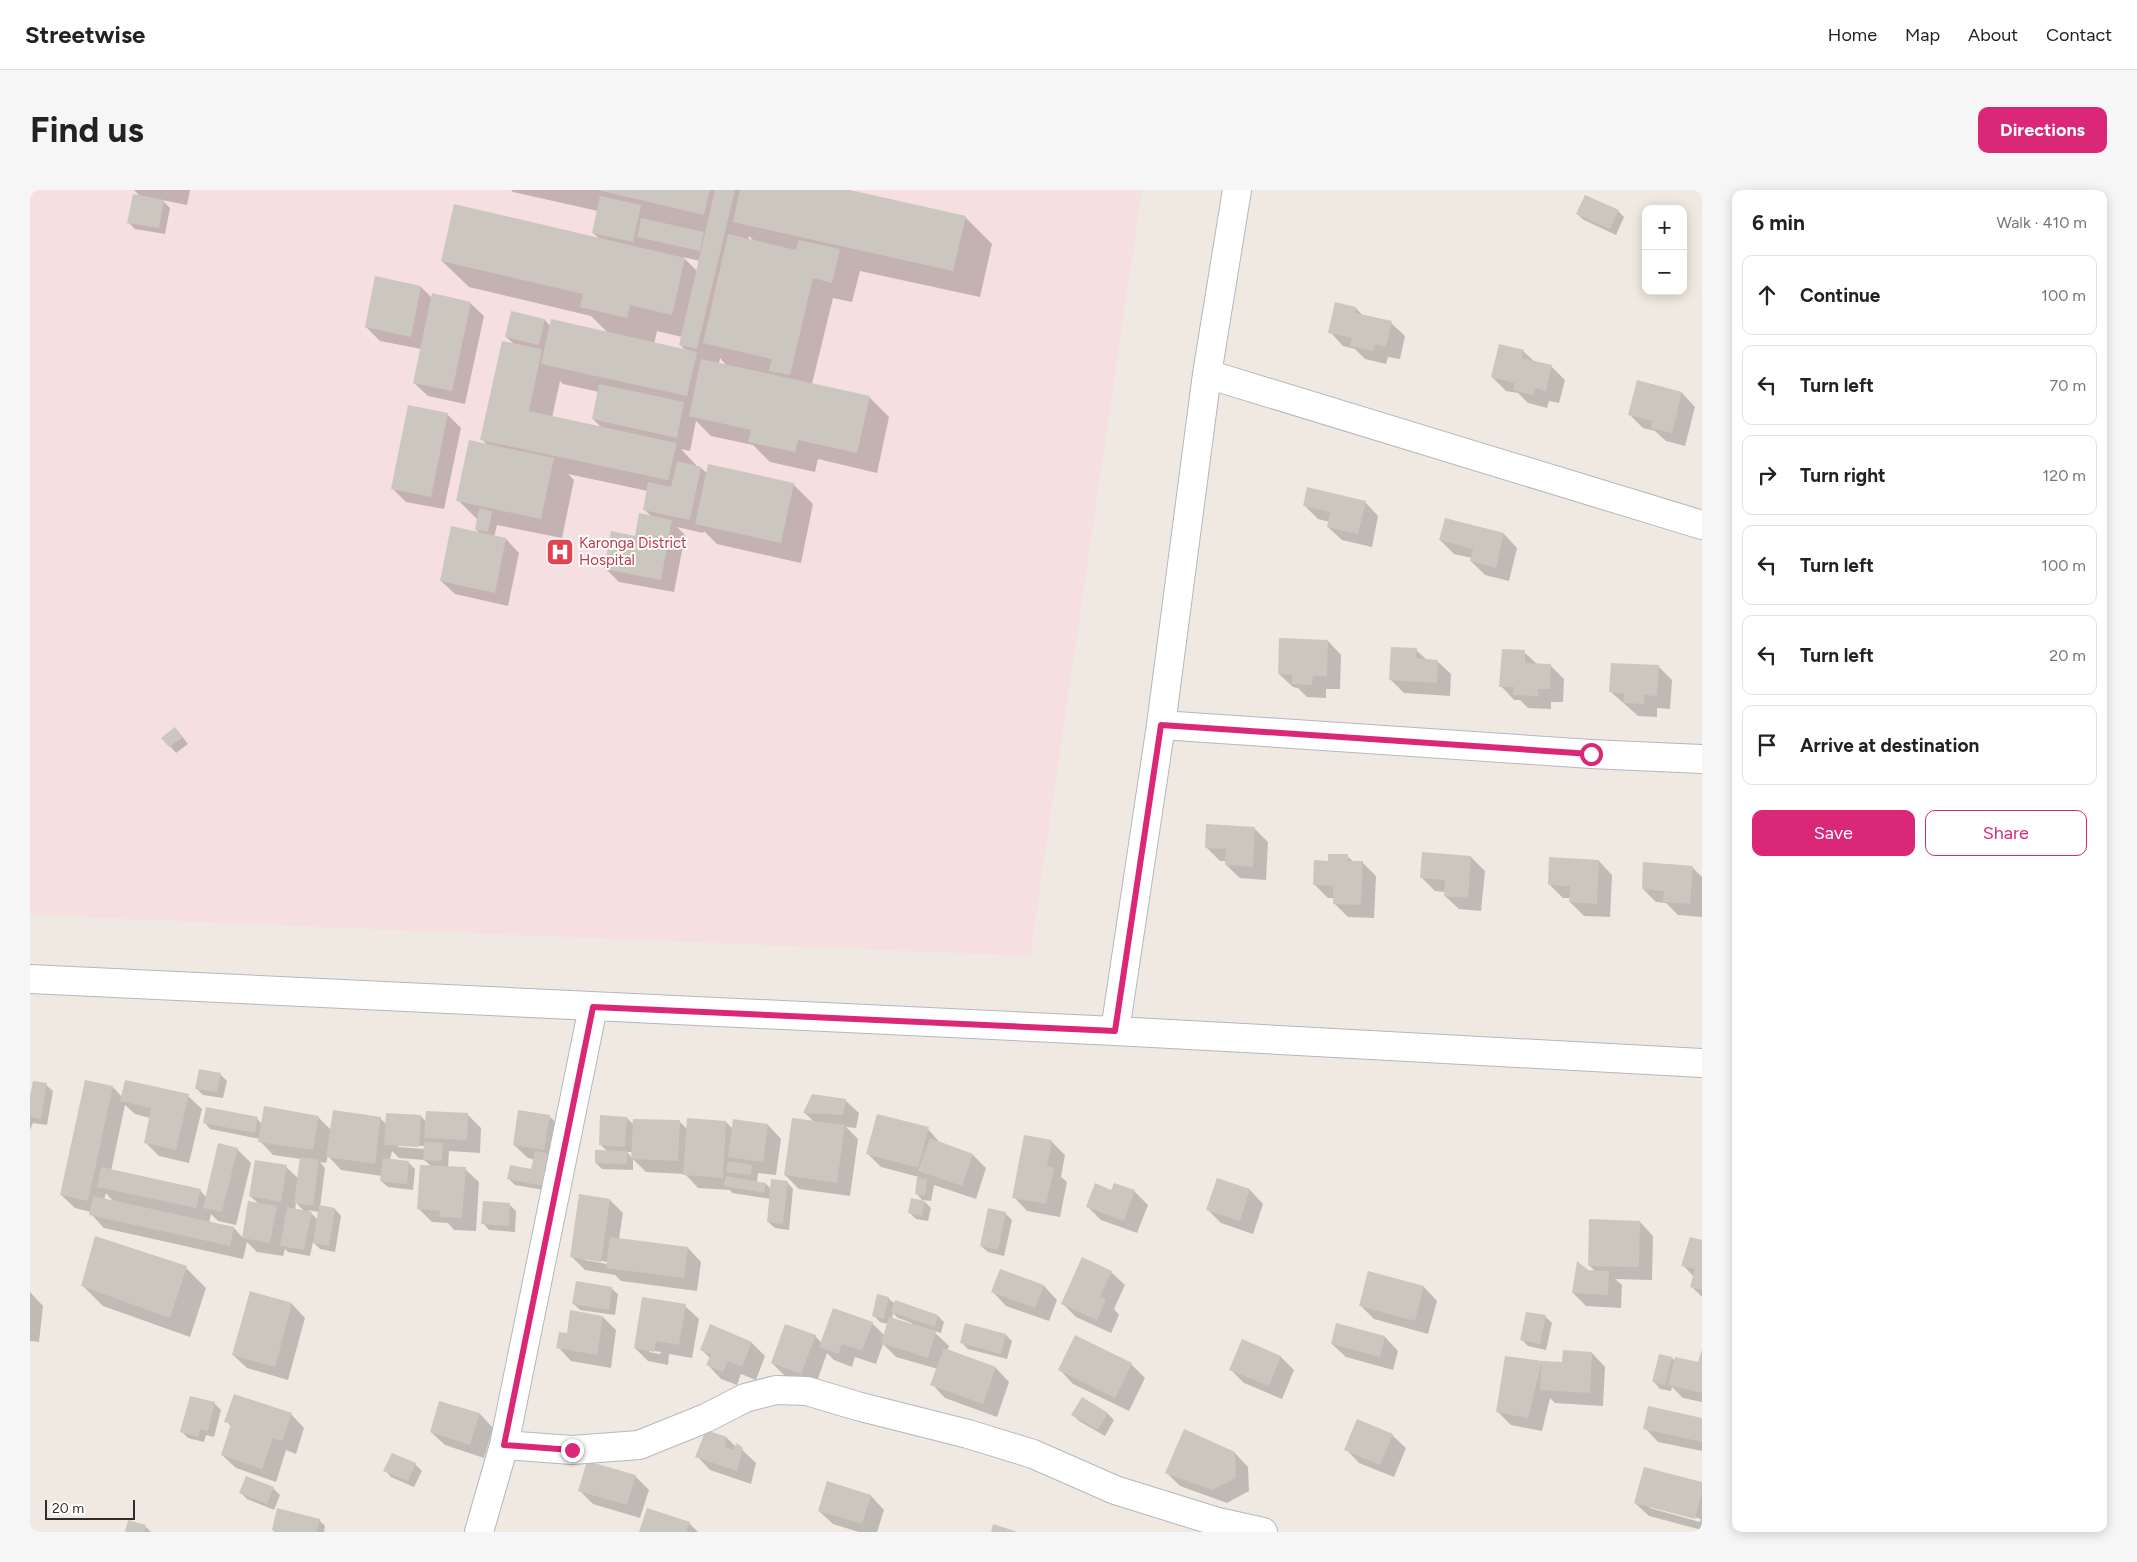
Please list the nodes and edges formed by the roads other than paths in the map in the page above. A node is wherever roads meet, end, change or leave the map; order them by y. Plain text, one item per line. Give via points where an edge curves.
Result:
1 (1237, 190) edge
2 (1207, 374) junction
3 (1702, 526) edge
4 (1161, 725) junction
5 (1702, 759) edge
6 (30, 979) edge
7 (593, 1007) junction
8 (1115, 1031) junction
9 (1702, 1063) edge
10 (504, 1445) junction
11 (479, 1532) edge
12 (1263, 1532) edge

1 - 2 street
2 - 3 street
2 - 4 street
4 - 5 street
4 - 8 street
6 - 7 street
7 - 8 street
7 - 10 street
8 - 9 street
10 - 11 street
10 - 12 street via 572,1450 639,1445 745,1398 776,1390 807,1391 1033,1454 1115,1490 1218,1522

